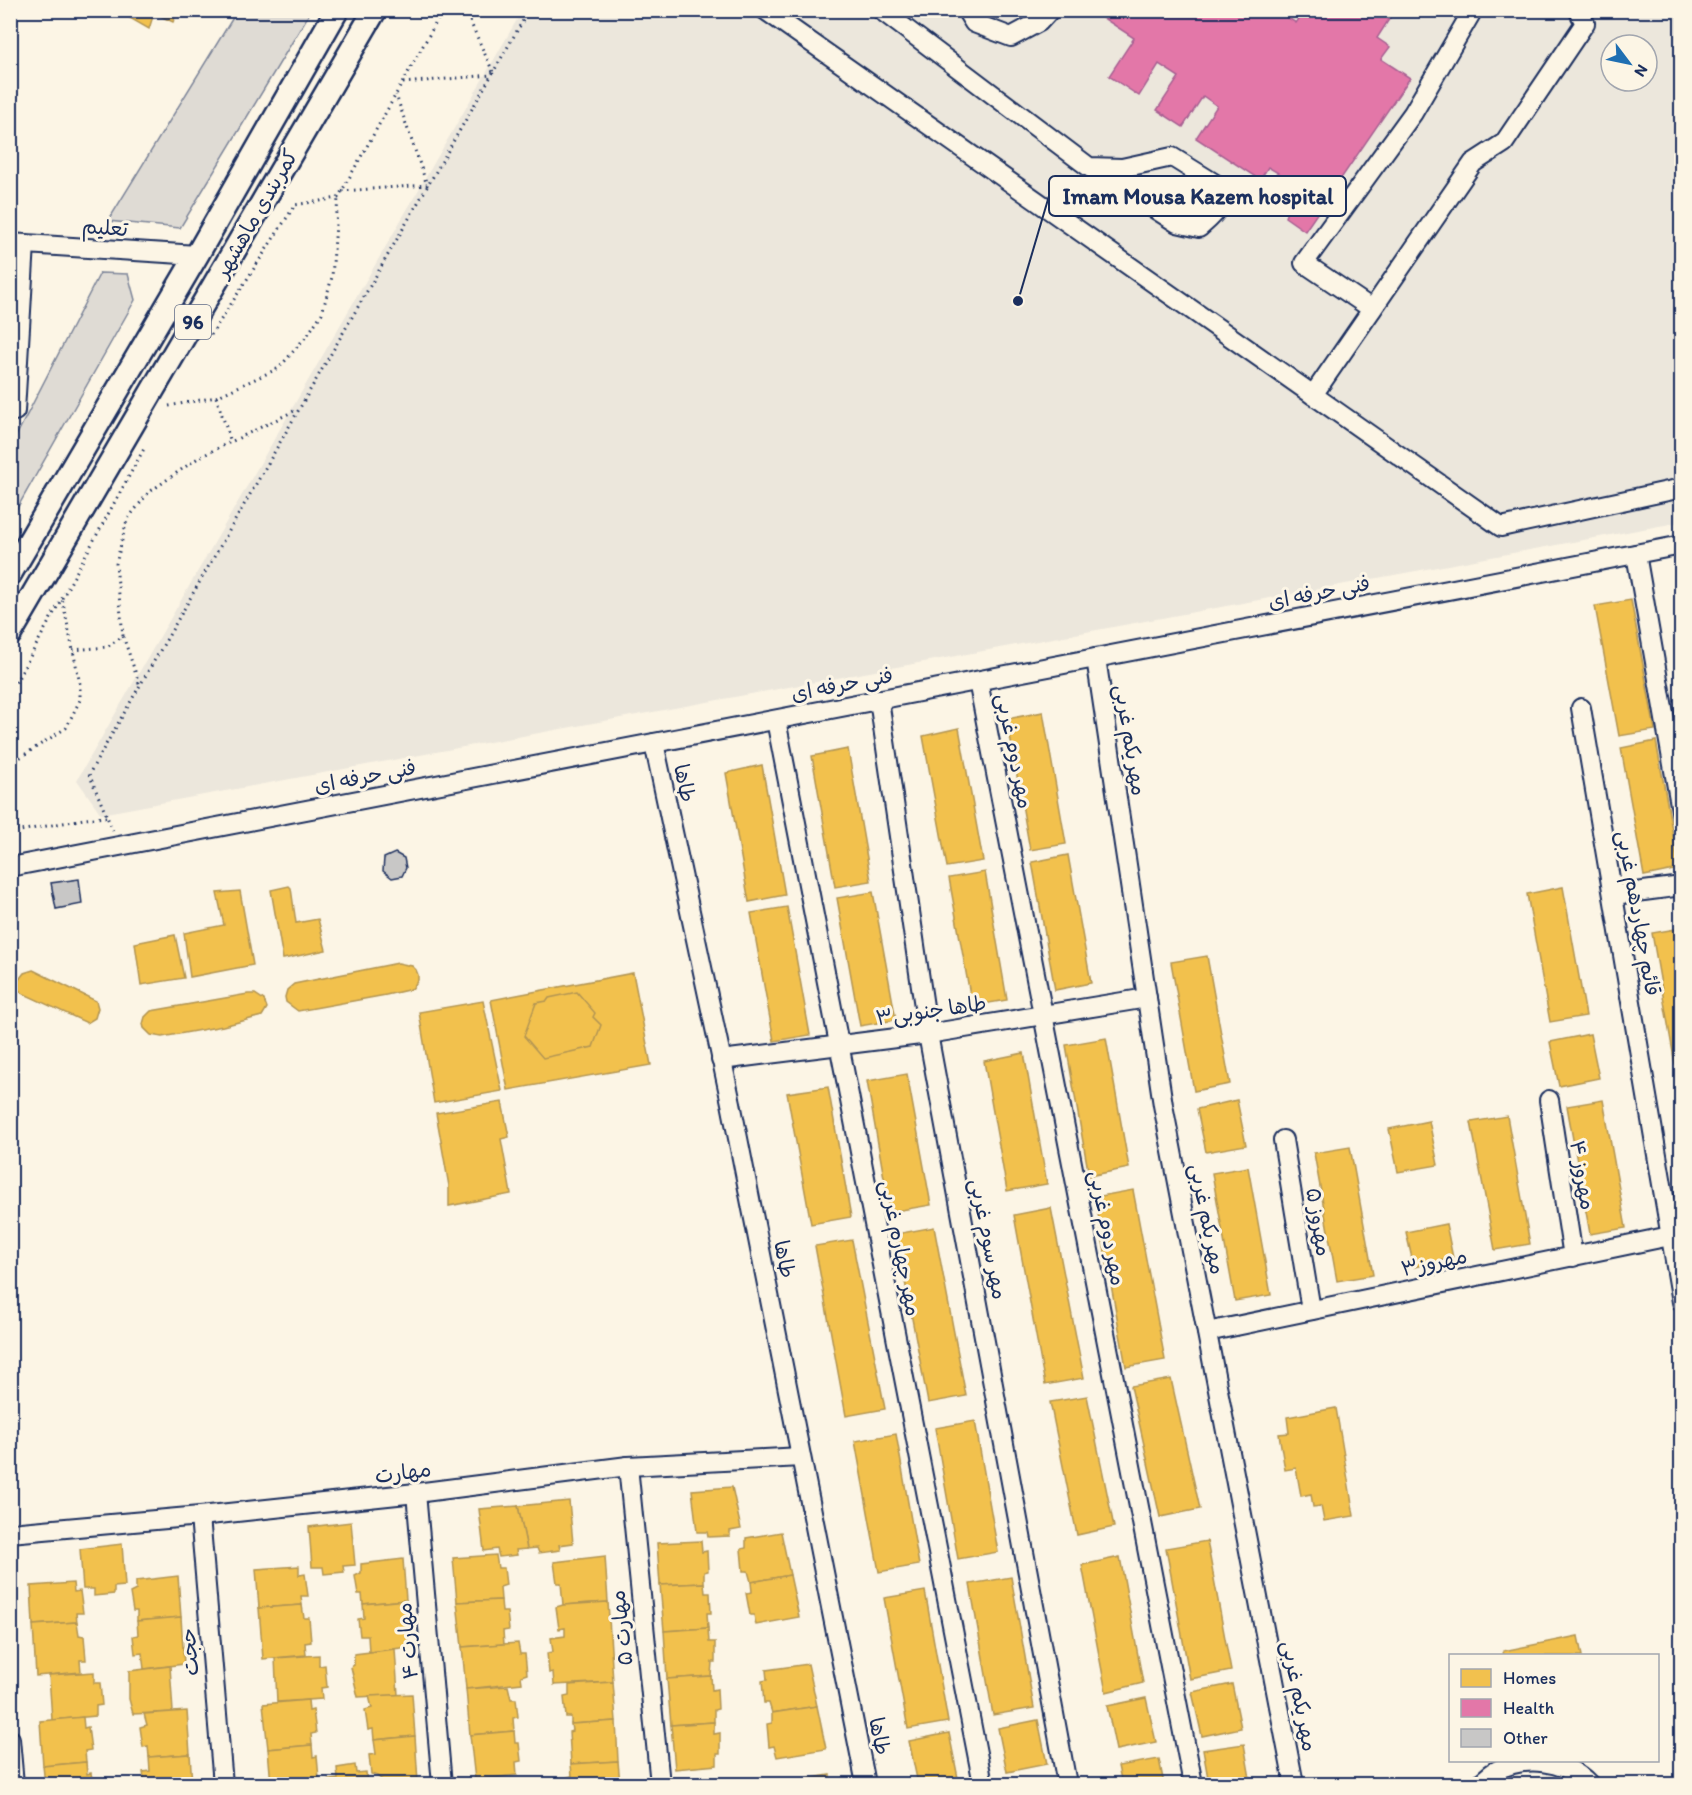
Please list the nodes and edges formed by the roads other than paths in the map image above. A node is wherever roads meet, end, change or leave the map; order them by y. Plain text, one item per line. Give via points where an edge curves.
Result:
1 (337, 10) edge
2 (375, 10) edge
3 (765, 10) edge
4 (881, 10) edge
5 (966, 10) edge
6 (1050, 10) edge
7 (1473, 10) edge
8 (1578, 10) edge
9 (1089, 166) junction
10 (18, 244) edge
11 (197, 255) junction
12 (1372, 309) junction
13 (1313, 395) junction
14 (15, 411) dead end
15 (1682, 488) edge
16 (1682, 545) edge
17 (1636, 554) junction
18 (10, 574) edge
19 (10, 634) edge
20 (1096, 658) junction
21 (978, 681) junction
22 (879, 700) junction
23 (1581, 708) dead end
24 (776, 720) junction
25 (654, 743) junction
26 (1682, 816) edge
27 (10, 867) edge
28 (1682, 886) edge
29 (1613, 895) junction
30 (1147, 998) junction
31 (1043, 1015) junction
32 (928, 1034) junction
33 (838, 1046) junction
34 (721, 1060) junction
35 (1549, 1100) dead end
36 (1283, 1140) dead end
37 (1671, 1236) junction
38 (1573, 1257) junction
39 (1682, 1302) edge
40 (1311, 1310) junction
41 (1207, 1332) junction
42 (801, 1457) junction
43 (628, 1466) junction
44 (416, 1493) junction
45 (200, 1516) junction
46 (10, 1533) edge
47 (10, 1739) edge
48 (14, 1785) edge
49 (223, 1785) edge
50 (442, 1785) edge
51 (660, 1785) edge
52 (866, 1785) edge
53 (983, 1785) edge
54 (1067, 1785) edge
55 (1193, 1785) edge
56 (1294, 1785) edge
57 (1479, 1785) edge
58 (1589, 1785) edge

1 - 11 main road, کمربندی ماهشهر / 96
2 - 19 main road, کمربندی ماهشهر / 96
3 - 13 street
4 - 9 street
5 - 6 street via 974,23 1011,37 1039,22
7 - 12 street via 1413,113 1304,263
8 - 12 street via 1585,23 1504,143 1473,163
9 - 9 street via 1177,223 1199,228 1218,210 1223,196 1222,188 1172,157 1122,168
10 - 11 street, تعلیم
10 - 14 street
11 - 18 main road, کمربندی ماهشهر / 96
12 - 13 street
13 - 15 street via 1501,527
16 - 17 street, فنی حرفه ای
17 - 20 street, فنی حرفه ای
17 - 26 street
20 - 21 street, فنی حرفه ای
20 - 30 street, مهر یکم غربی
21 - 22 street, فنی حرفه ای
21 - 31 street, مهر دوم غربی
22 - 24 street, فنی حرفه ای
22 - 32 street, مهر سوم غربی
23 - 29 street, قائم چهاردهم غربی
24 - 25 street, فنی حرفه ای
24 - 33 street, مهر چهارم غربی
25 - 27 street, فنی حرفه ای
25 - 34 street, طاها
28 - 29 street
29 - 37 street, قائم چهاردهم غربی
30 - 31 street, طاها جنوبی۳
30 - 41 street, مهر یکم غربی
31 - 32 street, طاها جنوبی۳
31 - 55 street, مهر دوم غربی
32 - 33 street, طاها جنوبی۳
32 - 54 street, مهر سوم غربی
33 - 34 street, طاها جنوبی۳
33 - 53 street, مهر چهارم غربی
34 - 42 street, طاها
35 - 38 street, مهروز ۴
36 - 40 street, مهروز ۵
37 - 38 street, مهروز۳
37 - 39 street, قائم چهاردهم غربی
38 - 40 street, مهروز۳
40 - 41 street, مهروز۳
41 - 56 street, مهر یکم غربی
42 - 43 street, مهارت
42 - 52 street, طاها
43 - 44 street, مهارت
43 - 51 street, مهارت ۵
44 - 45 street, مهارت
44 - 50 street, مهارت ۴
45 - 46 street, مهارت
45 - 49 street, حجت
47 - 48 street
57 - 58 street via 1493,1773 1516,1763 1542,1762 1566,1768

